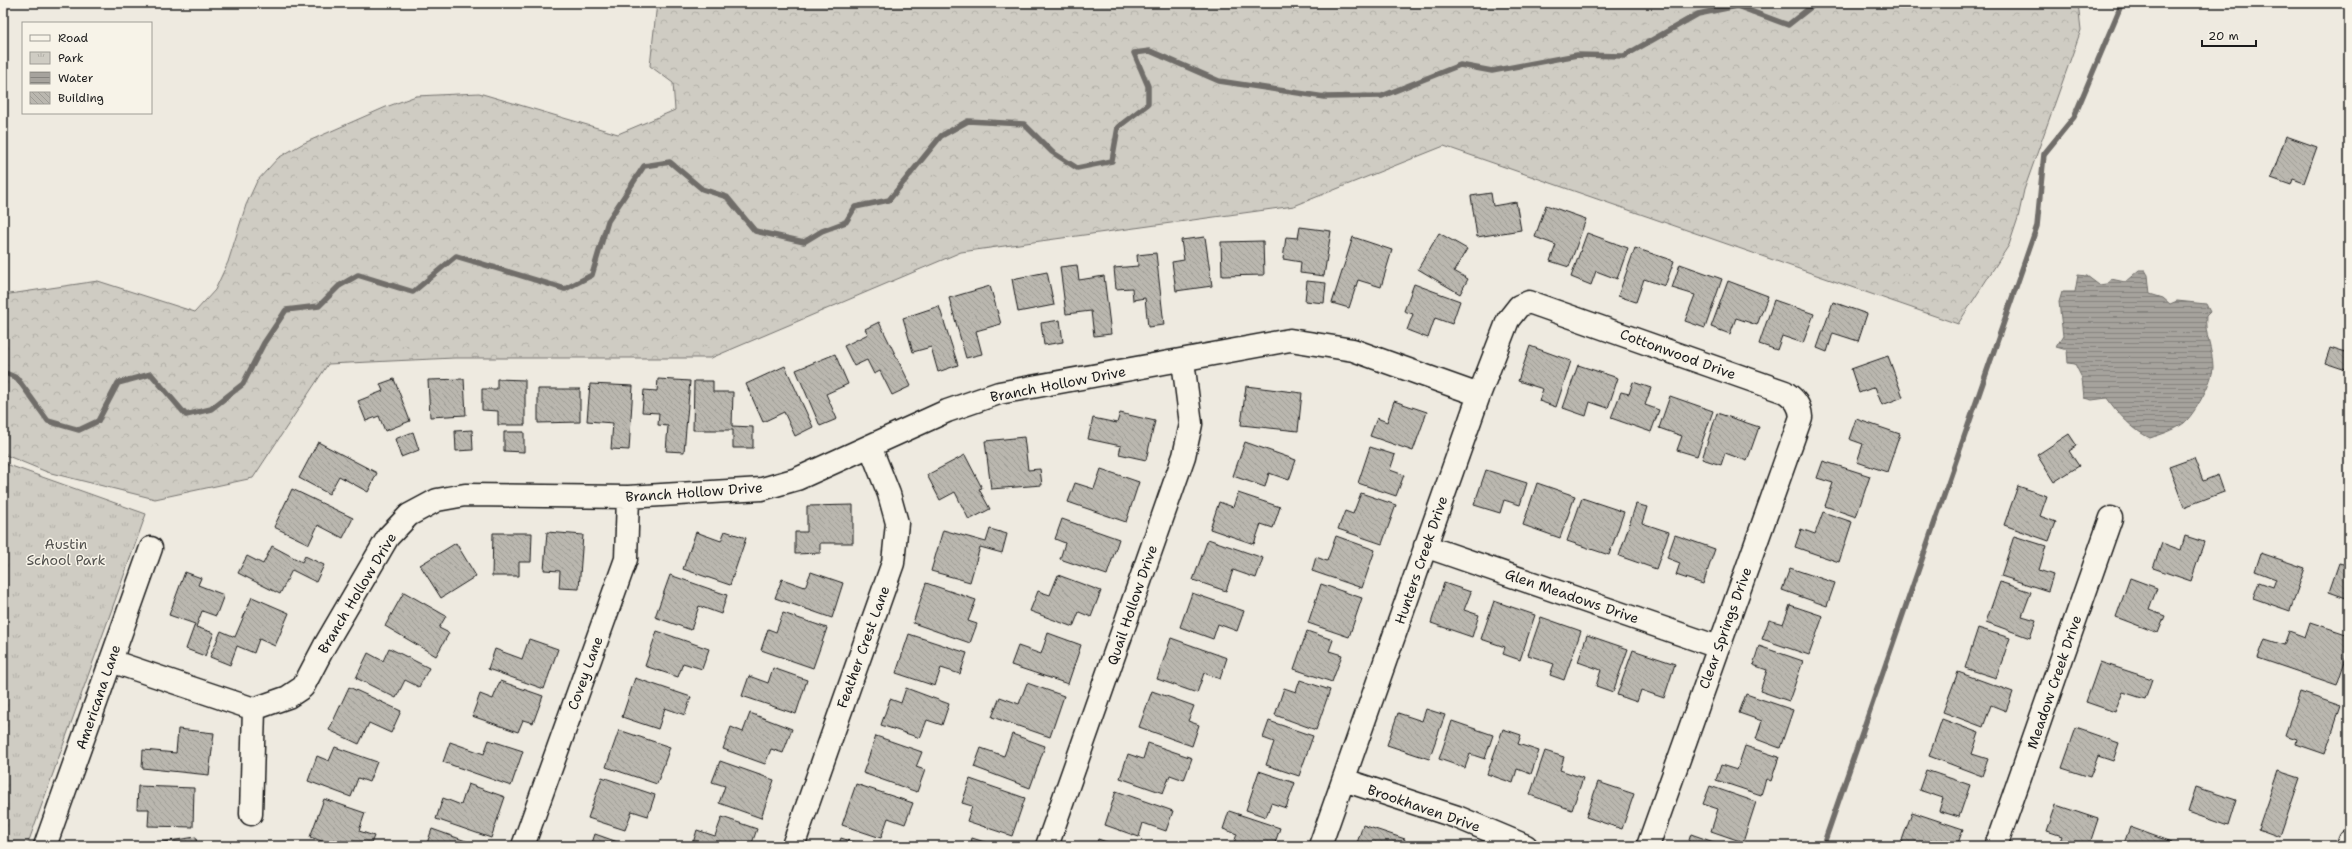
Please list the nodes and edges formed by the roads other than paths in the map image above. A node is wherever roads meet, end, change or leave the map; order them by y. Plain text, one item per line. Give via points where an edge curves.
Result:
1 (1548, 308) joint
2 (1183, 361) junction
3 (1479, 395) junction
4 (1800, 409) joint
5 (870, 446) junction
6 (628, 497) junction
7 (2111, 518) dead end
8 (1426, 546) junction
9 (151, 548) dead end
10 (1718, 647) junction
11 (111, 662) junction
12 (254, 709) junction
13 (1344, 780) junction
14 (251, 814) dead end
15 (2349, 840) edge
16 (45, 846) edge
17 (523, 846) edge
18 (793, 846) edge
19 (1047, 846) edge
20 (1320, 846) edge
21 (1526, 846) edge
22 (1648, 846) edge
23 (1996, 846) edge
24 (2347, 846) edge

1 - 3 street, Hunters Creek Drive via 1529,302 1519,306 1508,320
1 - 4 street, Cottonwood Drive via 1785,392 1795,399
2 - 3 street, Branch Hollow Drive via 1290,340 1353,350
2 - 5 street, Branch Hollow Drive via 999,393 947,411
2 - 19 street, Quail Hollow Drive via 1191,424 1184,456
3 - 8 street, Hunters Creek Drive
4 - 10 street, Clear Springs Drive via 1801,417
5 - 6 street, Branch Hollow Drive via 797,480 762,489
5 - 18 street, Feather Crest Lane via 889,494 897,523 893,563
6 - 12 street, Branch Hollow Drive via 465,495 437,500 409,515 388,537 303,687 288,697
6 - 17 street, Covey Lane via 626,559
7 - 23 street, Meadow Creek Drive
8 - 10 street, Glen Meadows Drive
8 - 13 street, Hunters Creek Drive
9 - 11 street, Americana Lane
10 - 22 street, Clear Springs Drive
11 - 12 street
11 - 16 street, Americana Lane
12 - 14 street
13 - 20 street, Hunters Creek Drive
13 - 21 street, Brookhaven Drive via 1457,817
15 - 24 street

